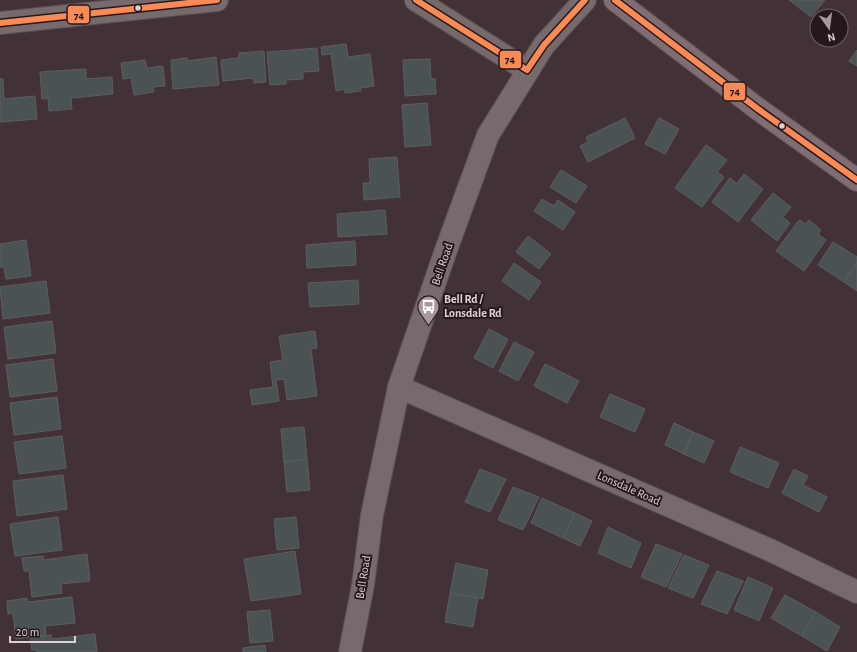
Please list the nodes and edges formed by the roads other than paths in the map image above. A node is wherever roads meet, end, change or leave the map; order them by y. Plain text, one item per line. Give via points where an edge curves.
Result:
1 (217, 0) edge
2 (416, 0) edge
3 (585, 0) edge
4 (615, 0) edge
5 (0, 23) edge
6 (527, 70) junction
7 (857, 180) edge
8 (399, 387) junction
9 (857, 592) edge
10 (350, 652) edge

1 - 5 street
2 - 6 street
3 - 6 street, Bell Road via 544,45
4 - 7 highway via 758,109
6 - 8 street, Bell Road via 488,135
8 - 9 street, Lonsdale Road via 772,551
8 - 10 street, Bell Road via 372,515 363,585

